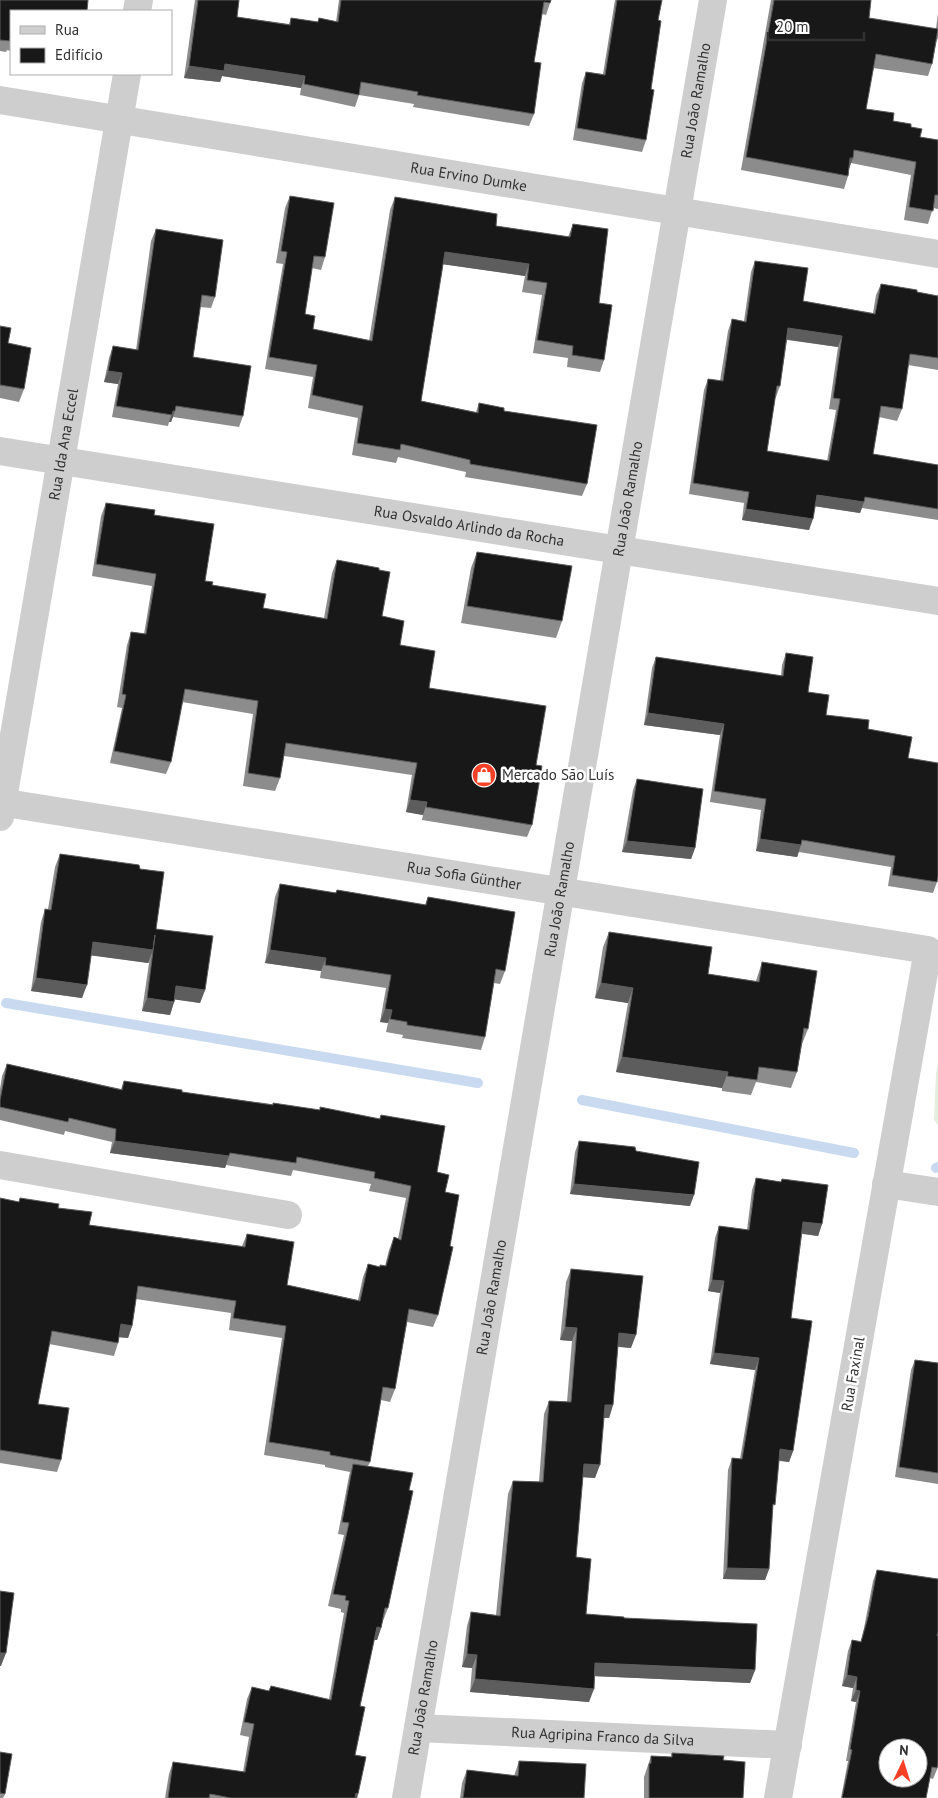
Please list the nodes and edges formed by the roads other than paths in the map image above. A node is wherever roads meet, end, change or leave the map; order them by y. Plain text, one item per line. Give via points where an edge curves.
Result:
1 (713, 0) edge
2 (126, 75) edge
3 (0, 100) edge
4 (119, 119) junction
5 (677, 211) junction
6 (938, 254) edge
7 (0, 451) edge
8 (60, 461) junction
9 (619, 550) junction
10 (938, 601) edge
11 (1, 807) edge
12 (561, 892) junction
13 (928, 950) joint
14 (0, 1165) edge
15 (886, 1184) junction
16 (938, 1192) edge
17 (288, 1215) dead end
18 (418, 1728) junction
19 (788, 1745) junction
20 (406, 1798) edge
21 (778, 1798) edge

1 - 5 street, Rua João Ramalho
2 - 4 street, Rua Ida Ana Eccel
3 - 4 street, Rua Ervino Dumke
4 - 5 street, Rua Ervino Dumke
4 - 8 street, Rua Ida Ana Eccel
5 - 6 street, Rua Ervino Dumke
5 - 9 street, Rua João Ramalho
7 - 8 street, Rua Osvaldo Arlindo da Rocha
8 - 9 street, Rua Osvaldo Arlindo da Rocha
8 - 11 street, Rua Ida Ana Eccel
9 - 10 street, Rua Osvaldo Arlindo da Rocha
9 - 12 street, Rua João Ramalho
11 - 12 street, Rua Sofia Günther
12 - 13 street, Rua Sofia Günther
12 - 18 street, Rua João Ramalho
13 - 15 street, Rua Faxinal
14 - 17 street
15 - 16 street
15 - 19 street, Rua Faxinal
18 - 19 street, Rua Agripina Franco da Silva
18 - 20 street, Rua João Ramalho
19 - 21 street, Rua Faxinal

